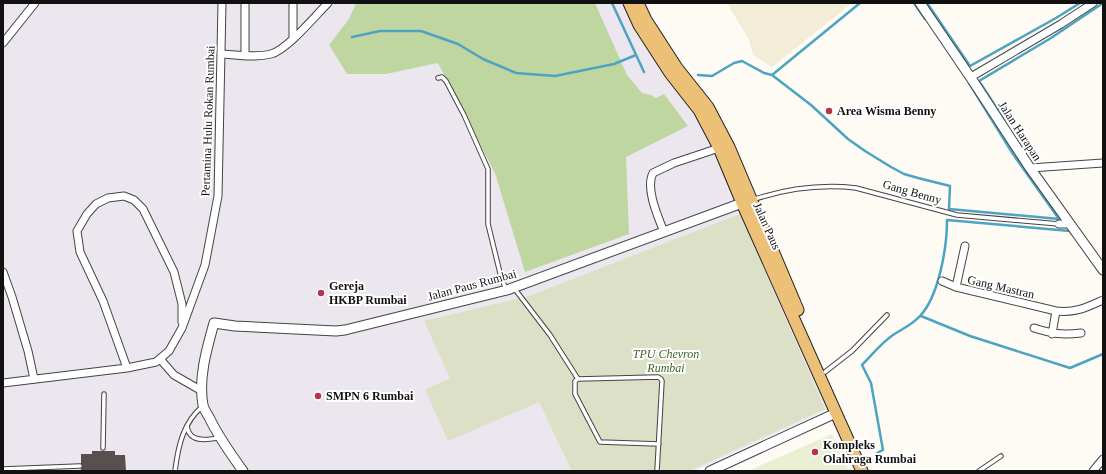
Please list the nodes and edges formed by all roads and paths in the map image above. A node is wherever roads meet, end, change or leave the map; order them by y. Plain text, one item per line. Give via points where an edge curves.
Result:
1 (35, 3) edge
2 (222, 3) edge
3 (245, 3) edge
4 (293, 3) edge
5 (328, 3) edge
6 (629, 3) edge
7 (638, 3) edge
8 (920, 3) edge
9 (1093, 3) edge
10 (293, 38) junction
11 (3, 43) edge
12 (222, 54) junction
13 (245, 55) junction
14 (971, 77) junction
15 (438, 78) dead end
16 (720, 148) junction
17 (1103, 163) edge
18 (1030, 168) junction
19 (747, 202) junction
20 (1059, 224) joint
21 (1070, 224) junction
22 (664, 232) junction
23 (965, 246) dead end
24 (1103, 270) edge
25 (3, 272) edge
26 (942, 281) dead end
27 (956, 287) junction
28 (510, 288) junction
29 (1103, 300) edge
30 (1056, 311) junction
31 (887, 315) dead end
32 (182, 328) junction
33 (1034, 328) dead end
34 (1081, 333) dead end
35 (1052, 334) junction
36 (160, 358) junction
37 (127, 368) junction
38 (825, 372) junction
39 (34, 379) junction
40 (578, 379) junction
41 (3, 383) edge
42 (202, 392) junction
43 (104, 394) dead end
44 (203, 406) junction
45 (838, 412) junction
46 (187, 426) junction
47 (220, 438) junction
48 (659, 444) junction
49 (103, 448) dead end
50 (1001, 456) dead end
51 (1103, 459) edge
52 (80, 466) dead end
53 (3, 469) edge
54 (175, 471) edge
55 (243, 471) edge
56 (657, 471) edge
57 (710, 471) edge
58 (862, 471) edge
59 (869, 471) edge
60 (979, 471) edge
61 (1093, 471) edge

1 - 11 street
2 - 12 street, Pertamina Hulu Rokan Rumbai
3 - 13 street
4 - 10 street
5 - 10 street
6 - 16 main road, Jalan Paus via 639,25 670,73 699,110
7 - 19 main road, Jalan Paus via 646,20 678,68 708,107 729,147
8 - 14 street, Jalan Harapan
9 - 14 street
10 - 13 street via 280,51
12 - 13 street
12 - 32 street, Pertamina Hulu Rokan Rumbai via 218,196 205,266
14 - 18 street, Jalan Harapan
15 - 28 lane via 442,77 446,81 486,163 488,224 501,277
16 - 19 main road, Jalan Paus
16 - 22 street via 674,163 653,173 651,187
17 - 18 street
18 - 21 street, Jalan Harapan
19 - 20 lane, Gang Benny via 781,192 842,186 957,215
19 - 22 street, Jalan Paus Rumbai
19 - 38 main road, Jalan Paus
19 - 45 main road, Jalan Paus
20 - 21 street, Gang Benny
21 - 24 street, Jalan Harapan
22 - 28 street, Jalan Paus Rumbai
23 - 27 street
25 - 39 street
26 - 27 street, Gang Mastran
27 - 30 street, Gang Mastran
28 - 40 lane via 550,335
28 - 42 street, Jalan Paus Rumbai via 336,331 214,323 207,349
29 - 30 street, Gang Mastran via 1083,309 1070,312
30 - 35 street
31 - 38 lane via 852,351
32 - 36 street, Pertamina Hulu Rokan Rumbai via 169,351
32 - 37 street via 182,304 174,272 143,209 134,200 124,196 108,198 96,204 77,231 80,252 103,301
33 - 35 street
34 - 35 street
36 - 37 street via 156,362
36 - 42 street via 174,375
37 - 39 street
38 - 45 main road, Jalan Paus
39 - 41 street
40 - 48 lane via 575,381 575,394 600,442
40 - 48 lane via 661,379
42 - 44 street, Jalan Paus Rumbai
43 - 49 lane
44 - 46 lane
44 - 47 street, Jalan Paus Rumbai
45 - 57 street
45 - 58 main road, Jalan Paus
45 - 59 main road, Jalan Paus
46 - 47 lane via 189,433 196,439
46 - 54 lane via 182,434
47 - 55 street, Jalan Paus Rumbai
48 - 56 lane
50 - 60 lane
51 - 61 street
52 - 53 lane

